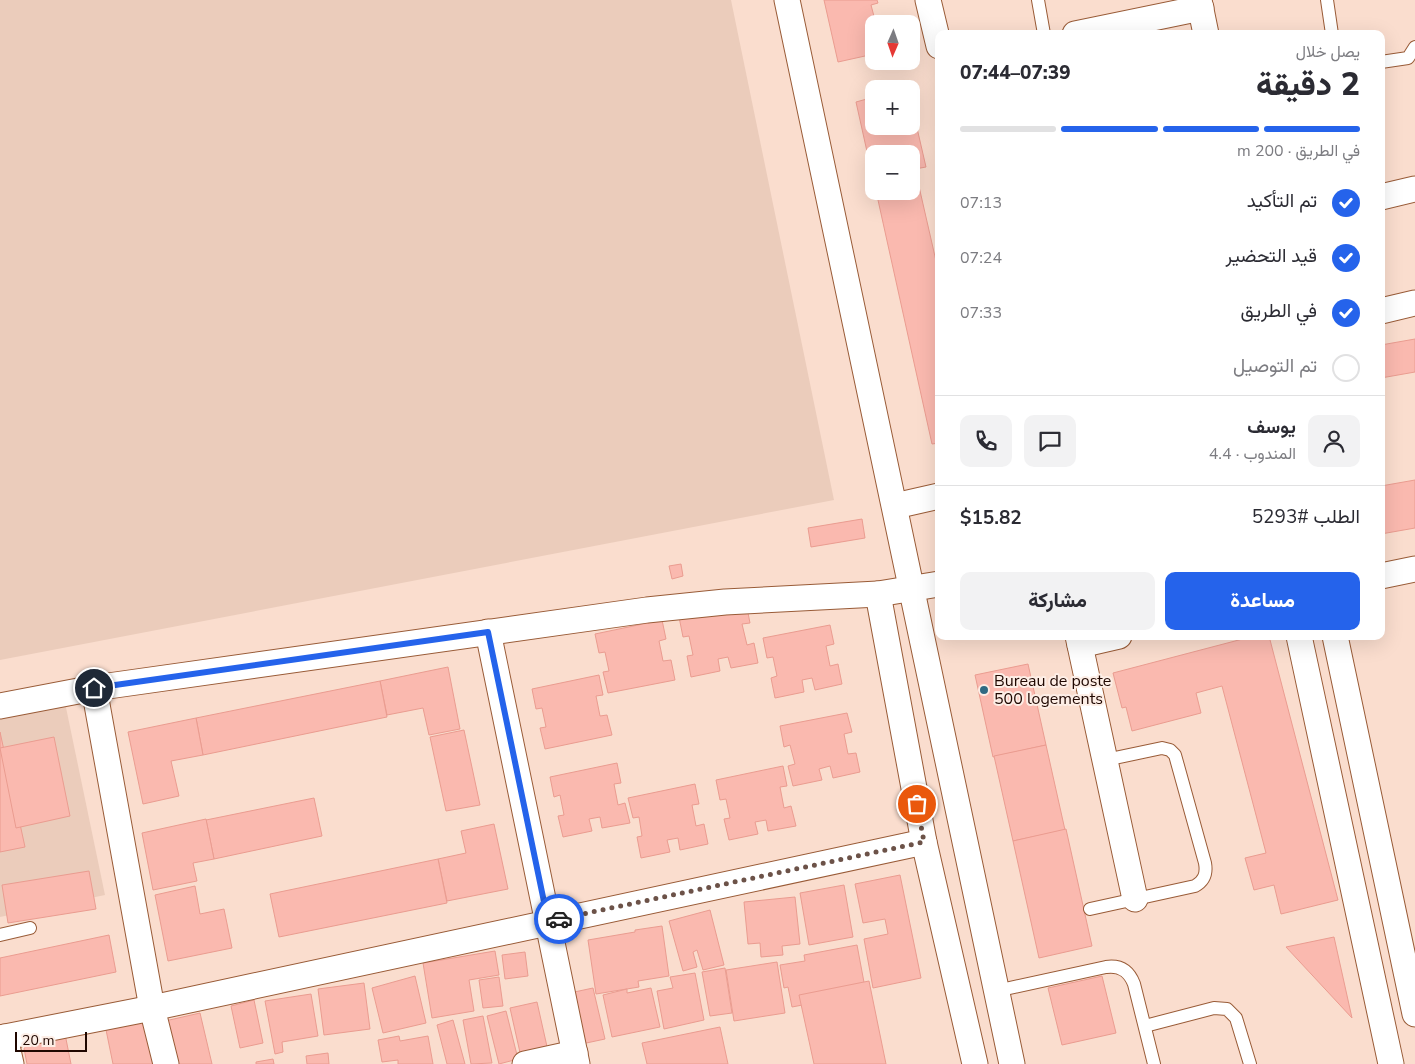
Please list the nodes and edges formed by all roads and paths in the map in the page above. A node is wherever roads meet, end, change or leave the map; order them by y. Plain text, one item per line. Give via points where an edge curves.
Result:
1 (787, 0) edge
2 (928, 0) edge
3 (1038, 0) edge
4 (1327, 0) edge
5 (1200, 4) edge
6 (1162, 17) edge
7 (935, 30) edge
8 (1043, 30) edge
9 (1095, 30) edge
10 (1205, 30) edge
11 (1331, 30) edge
12 (1415, 47) edge
13 (1385, 61) edge
14 (1415, 190) edge
15 (1385, 196) edge
16 (1415, 303) edge
17 (1385, 310) edge
18 (935, 497) edge
19 (895, 506) junction
20 (1415, 569) edge
21 (1385, 575) edge
22 (935, 585) edge
23 (912, 589) junction
24 (878, 594) junction
25 (488, 632) junction
26 (1300, 640) edge
27 (1336, 640) edge
28 (1079, 641) edge
29 (94, 688) junction
30 (0, 706) edge
31 (1105, 760) junction
32 (924, 842) junction
33 (1135, 899) junction
34 (1090, 909) dead end
35 (548, 921) junction
36 (30, 928) dead end
37 (0, 935) edge
38 (996, 991) junction
39 (152, 1008) junction
40 (1415, 1014) edge
41 (1144, 1026) junction
42 (3, 1038) edge
43 (576, 1058) edge
44 (11, 1064) edge
45 (166, 1064) edge
46 (525, 1064) edge
47 (975, 1064) edge
48 (1012, 1064) edge
49 (1154, 1064) edge
50 (1250, 1064) edge
51 (1392, 1064) edge

1 - 19 street
2 - 7 street
3 - 8 lane
4 - 11 lane
5 - 6 street
5 - 10 street
6 - 9 street
12 - 13 lane via 1408,58
14 - 15 street
16 - 17 street
18 - 19 street
19 - 23 street
20 - 21 street
22 - 23 street
23 - 24 street
23 - 38 street
24 - 25 street via 686,605
24 - 32 street
25 - 29 street
25 - 35 street
26 - 51 street
27 - 40 street
28 - 31 street
29 - 30 street
29 - 39 street
31 - 33 street
31 - 33 lane via 1162,748 1175,755 1205,863 1203,879 1195,886
32 - 35 street
32 - 47 street
33 - 34 lane
35 - 39 street
35 - 43 street
36 - 37 lane
38 - 41 lane via 1113,966 1132,977
38 - 48 street
39 - 42 street
39 - 45 street
41 - 49 lane
41 - 50 lane via 1214,1008 1226,1009 1236,1018
42 - 44 street
43 - 46 street

